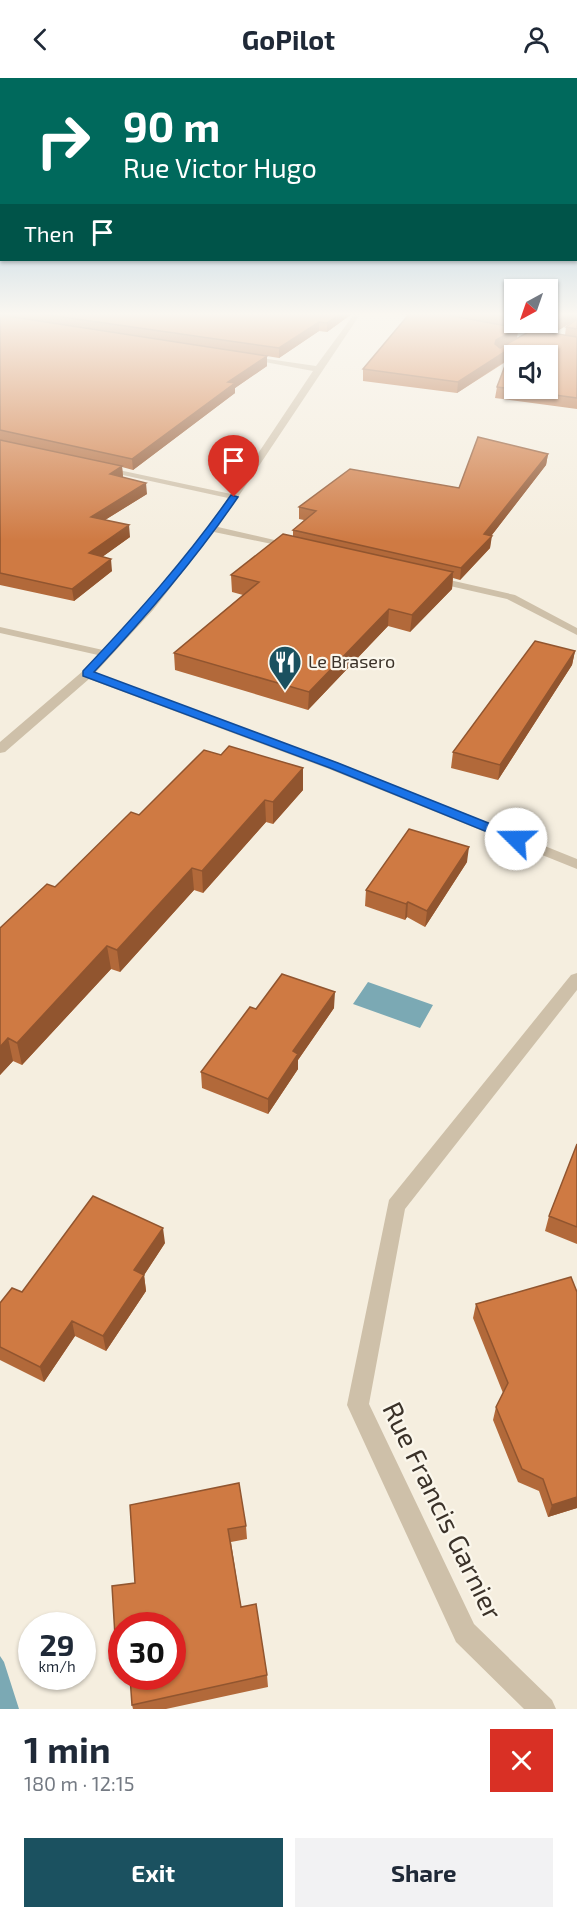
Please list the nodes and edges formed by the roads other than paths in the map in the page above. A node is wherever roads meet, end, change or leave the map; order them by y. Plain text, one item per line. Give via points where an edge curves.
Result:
1 (305, 389) edge
2 (94, 466) edge
3 (234, 497) junction
4 (212, 528) junction
5 (304, 550) edge
6 (419, 576) edge
7 (0, 630) edge
8 (577, 632) edge
9 (107, 654) junction
10 (87, 674) junction
11 (0, 749) edge
12 (577, 864) edge
13 (577, 979) edge
14 (543, 1709) edge

1 - 3 street
2 - 3 street
3 - 4 street
4 - 5 street
4 - 9 street
6 - 8 street via 511,597
7 - 9 street
9 - 10 street
10 - 11 street
10 - 12 street via 334,766
13 - 14 street, Rue Francis Garnier via 396,1206 358,1405 465,1633

